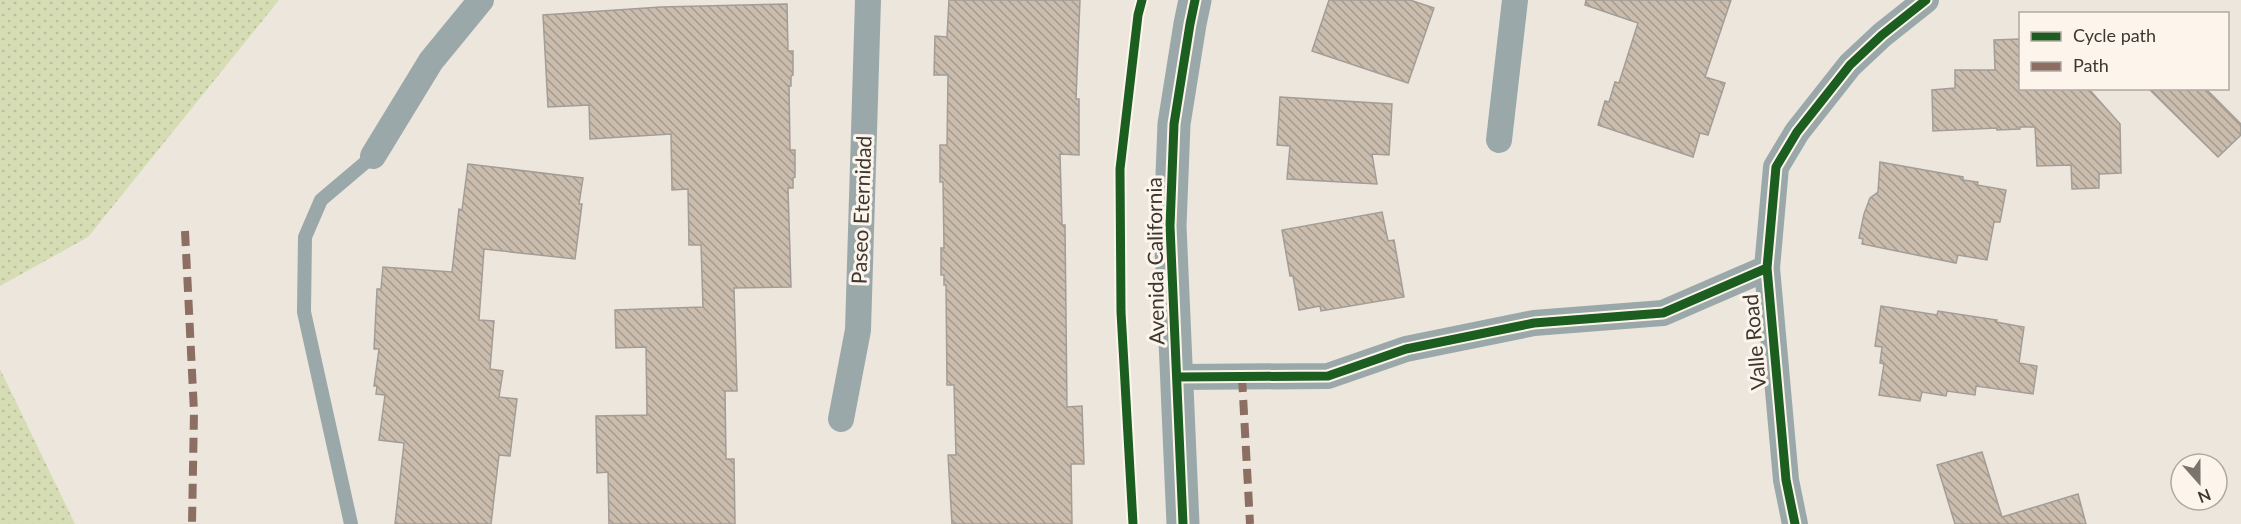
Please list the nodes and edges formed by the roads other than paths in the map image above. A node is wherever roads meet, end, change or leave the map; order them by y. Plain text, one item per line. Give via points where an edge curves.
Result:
1 (481, 0) edge
2 (868, 0) edge
3 (1196, 0) edge
4 (1515, 0) edge
5 (1926, 0) edge
6 (1499, 140) dead end
7 (373, 156) joint
8 (1767, 268) junction
9 (1177, 377) junction
10 (841, 419) dead end
11 (351, 524) edge
12 (1184, 524) edge
13 (1795, 524) edge

1 - 7 street via 431,61
2 - 10 street, Paseo Eternidad via 858,330
3 - 9 street, Avenida California via 1174,135 1170,226
4 - 6 street
5 - 8 street, Valle Road via 1850,65 1797,132 1776,167
7 - 11 lane via 321,200 305,237 304,312
8 - 9 street via 1663,313 1534,323 1406,350 1328,376
8 - 13 street, Valle Road via 1786,480
9 - 12 street, Avenida California

